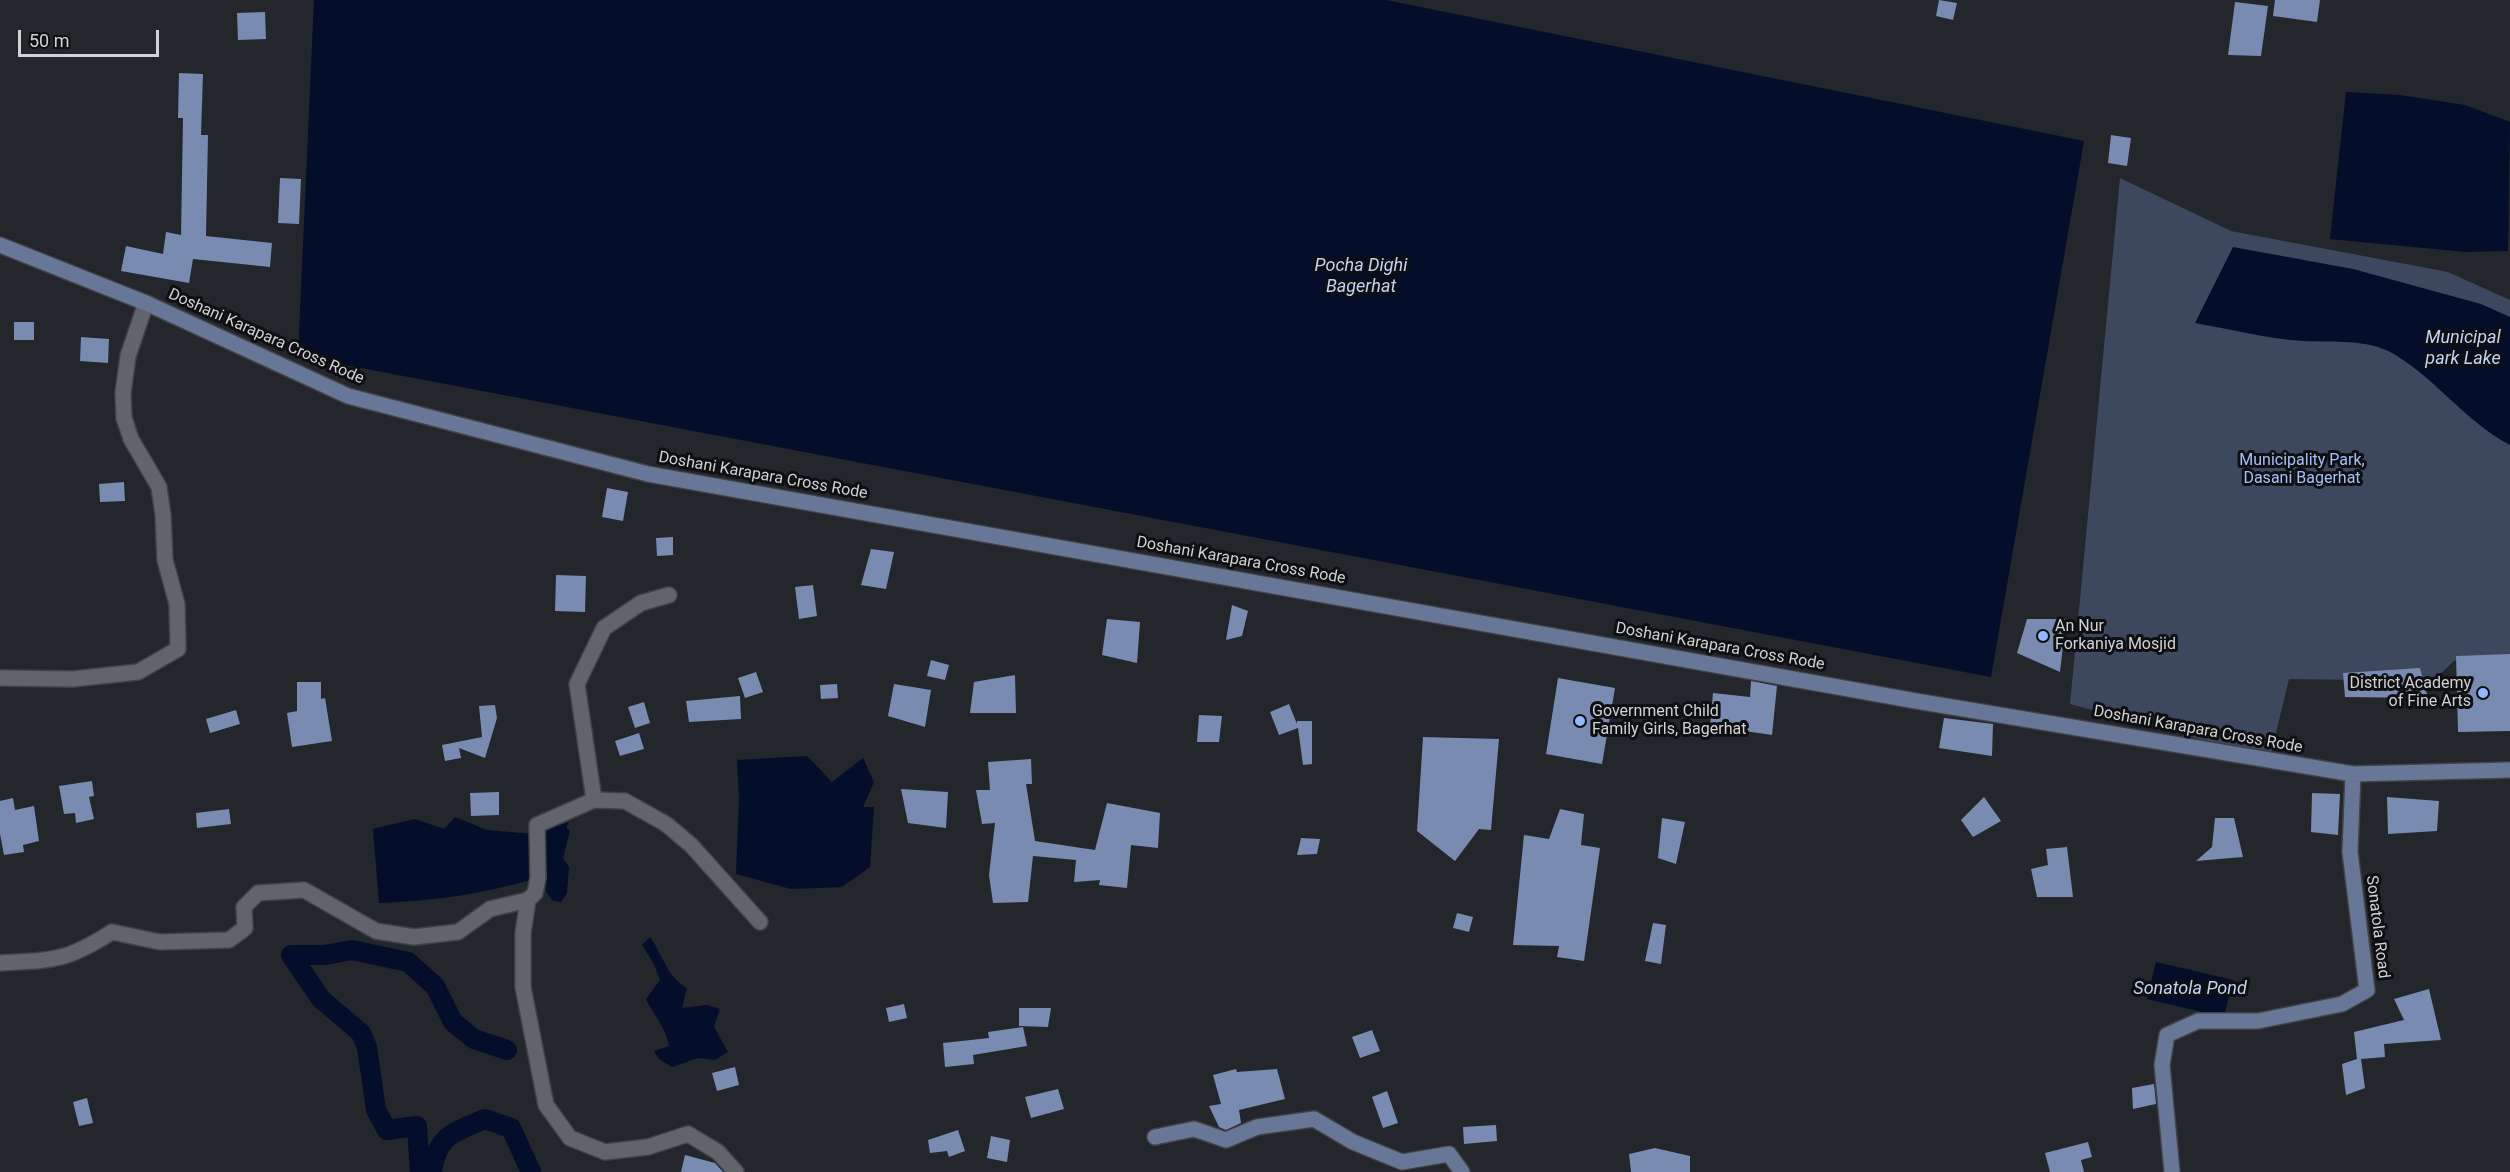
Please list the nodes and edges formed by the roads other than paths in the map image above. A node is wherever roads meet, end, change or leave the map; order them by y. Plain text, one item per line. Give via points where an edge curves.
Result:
1 (0, 245) edge
2 (146, 303) junction
3 (669, 595) dead end
4 (0, 678) edge
5 (2510, 770) edge
6 (2353, 774) junction
7 (594, 800) junction
8 (528, 900) junction
9 (760, 922) dead end
10 (0, 963) edge
11 (1155, 1137) dead end
12 (736, 1172) edge
13 (1462, 1172) edge
14 (2172, 1172) edge

1 - 2 street, Doshani Karapara Cross Rode
2 - 4 street via 128,356 124,418 131,439 159,487 165,560 177,604 178,649 138,672 73,679
2 - 6 street, Doshani Karapara Cross Rode via 348,396 648,474 1917,701
3 - 7 street via 641,603 604,628 577,684
5 - 6 street, Doshani Karapara Cross Rode
6 - 14 street, Sonatola Road via 2350,852 2367,990 2342,1004 2258,1020 2198,1021 2167,1035 2162,1065
7 - 8 street via 537,825 538,878 535,893
7 - 9 street via 625,801 666,824 692,845
8 - 10 street via 490,909 458,932 414,937 376,931 304,890 258,893 244,907 245,928 229,940 160,942 112,932 76,954 41,962
8 - 12 street via 523,933 523,987 546,1105 570,1138 605,1152 648,1147 688,1134 718,1152
11 - 13 street via 1194,1129 1226,1140 1257,1127 1314,1119 1353,1142 1402,1162 1449,1154

